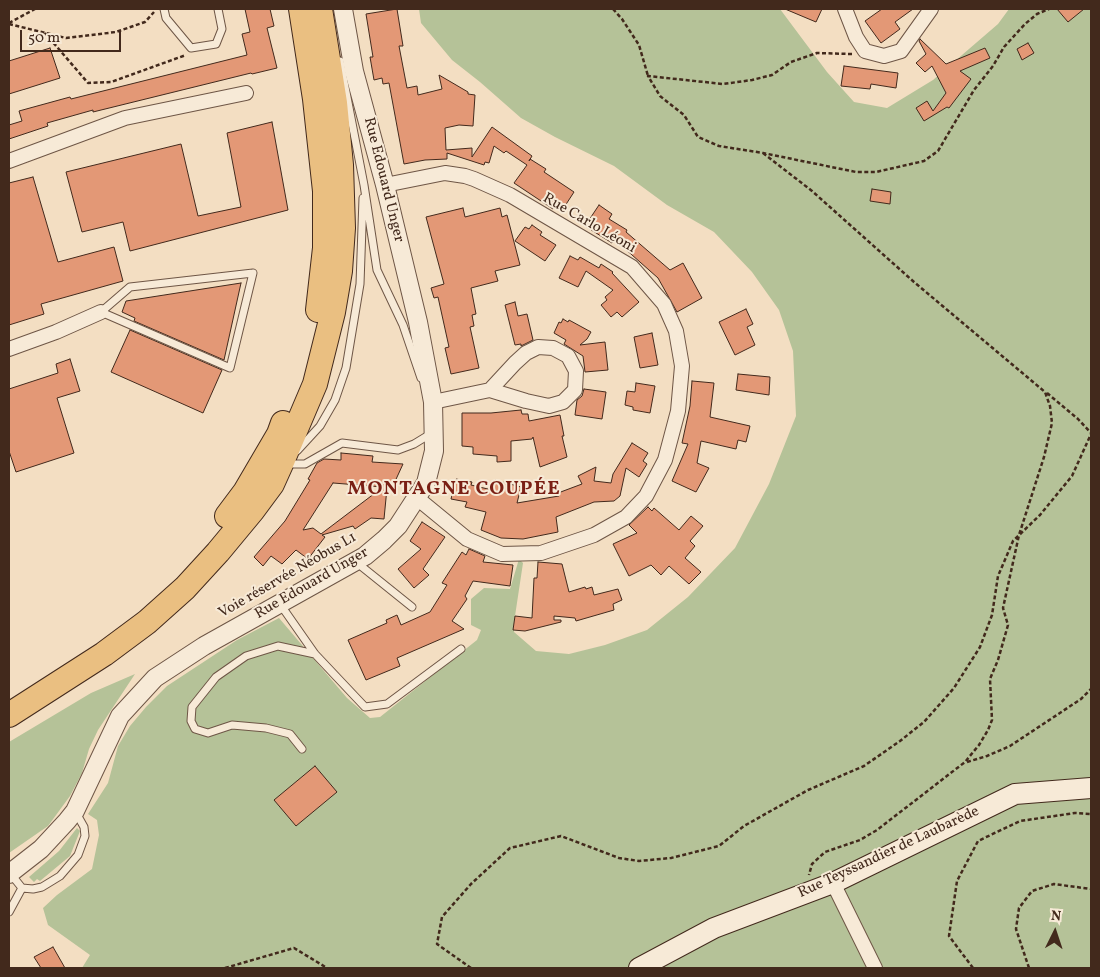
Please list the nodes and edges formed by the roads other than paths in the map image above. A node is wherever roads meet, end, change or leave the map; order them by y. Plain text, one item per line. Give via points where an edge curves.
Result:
1 (164, 9) edge
2 (218, 9) edge
3 (301, 9) edge
4 (320, 9) edge
5 (343, 9) edge
6 (846, 9) edge
7 (931, 9) edge
8 (339, 56) dead end
9 (246, 93) dead end
10 (9, 161) edge
11 (385, 185) junction
12 (364, 186) junction
13 (101, 312) junction
14 (9, 349) edge
15 (490, 390) junction
16 (432, 402) junction
17 (432, 433) junction
18 (279, 471) junction
19 (418, 498) junction
20 (356, 561) junction
21 (280, 604) junction
22 (412, 607) dead end
23 (460, 649) dead end
24 (315, 654) junction
25 (9, 701) edge
26 (9, 715) edge
27 (302, 749) dead end
28 (1091, 788) edge
29 (75, 811) junction
30 (9, 870) edge
31 (833, 883) junction
32 (22, 888) junction
33 (9, 912) edge
34 (639, 968) edge
35 (875, 968) edge

1 - 2 lane via 166,18 191,48 216,44 222,29
3 - 25 highway via 325,191 325,248 316,320 302,375 279,434 245,492 209,542 176,576 136,612
4 - 18 highway via 341,165 343,228 340,270 334,312 315,384
5 - 11 street, Rue Edouard Unger via 354,71
6 - 7 street via 865,51 884,56 901,51
8 - 12 lane
9 - 10 street via 124,118
11 - 16 street, Rue Edouard Unger via 418,322
11 - 19 street, Rue Carlo Léoni via 432,175 453,174 474,179 510,195 632,268 664,304 676,331 682,366 678,412 665,460 646,496 626,517 594,535 542,553 502,554 467,539
12 - 17 lane, Voie réservée Néobus L1 via 376,270 403,325 422,382
12 - 18 lane via 360,284 346,368 335,400 320,426
13 - 13 lane via 230,368 252,272 130,287
13 - 14 street
15 - 15 street via 549,406 563,402 575,390 576,371 568,356 554,348 538,347 520,358
15 - 16 street
16 - 17 street, Rue Edouard Unger
17 - 18 lane via 398,450 342,443 305,464
17 - 19 street, Rue Edouard Unger via 434,451 426,483
17 - 30 lane, Voie réservée Néobus L1 via 421,476 388,529 344,563 228,625 158,668 111,720 66,813
18 - 26 highway via 218,552 185,588 104,654
19 - 20 street, Rue Edouard Unger via 398,526
20 - 21 street, Rue Edouard Unger
20 - 22 lane
21 - 24 lane
21 - 29 street, Rue Edouard Unger via 154,678 120,716
23 - 24 lane via 387,704 364,707
24 - 27 lane via 278,646 246,656 216,677 192,707 191,721 195,729 208,733 232,726 266,728 290,734
28 - 31 main road, Rue Teyssandier de Laubarède via 1016,794
29 - 30 street, Rue Edouard Unger via 41,849
29 - 32 lane via 85,836 78,856 60,876 42,887
30 - 32 lane
31 - 34 main road, Rue Teyssandier de Laubarède via 714,928
31 - 35 street
32 - 33 lane

